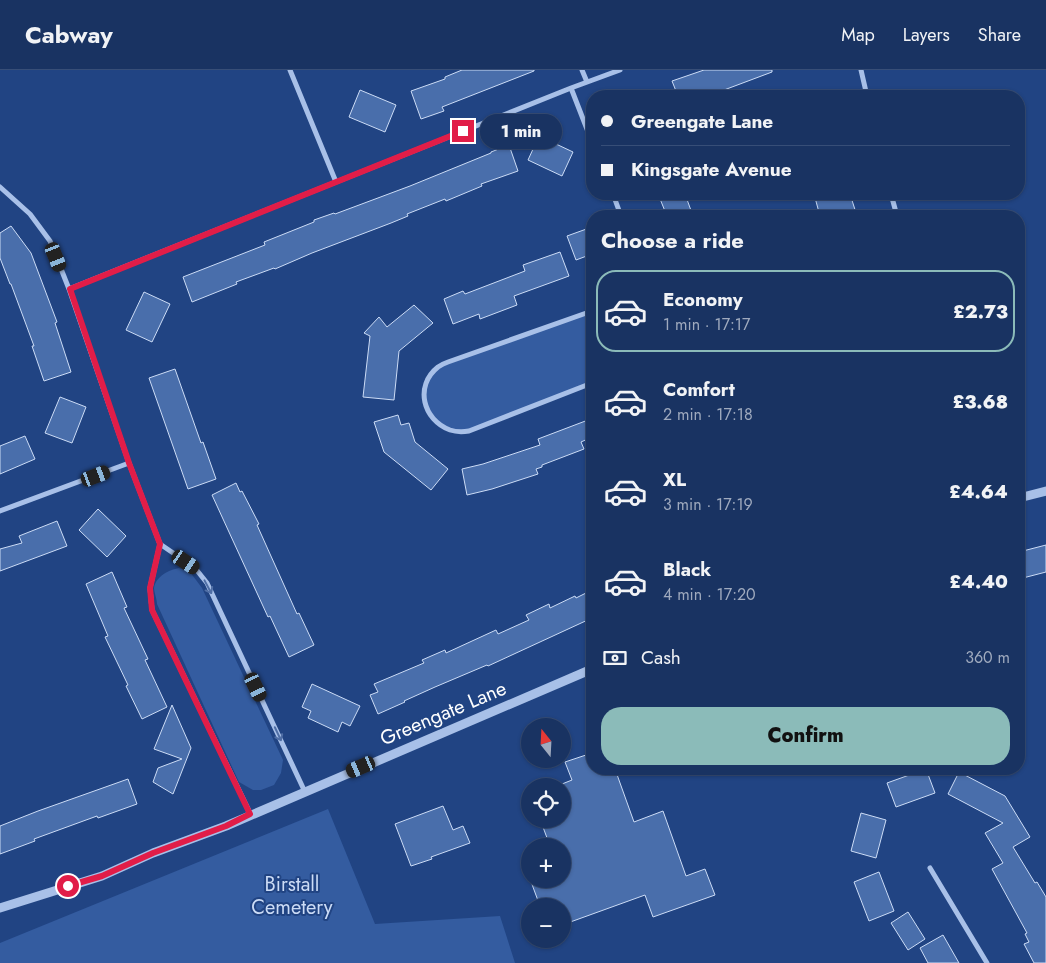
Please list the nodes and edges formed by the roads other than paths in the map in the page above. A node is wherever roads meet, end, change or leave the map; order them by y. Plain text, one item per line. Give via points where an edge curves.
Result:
1 (290, 70) edge
2 (582, 70) edge
3 (620, 70) edge
4 (861, 70) edge
5 (587, 82) junction
6 (571, 88) junction
7 (866, 90) edge
8 (586, 127) edge
9 (336, 182) junction
10 (0, 187) edge
11 (70, 289) junction
12 (586, 313) edge
13 (586, 385) edge
14 (129, 463) junction
15 (1046, 491) edge
16 (1025, 496) edge
17 (0, 511) edge
18 (160, 544) junction
19 (586, 672) edge
20 (304, 792) junction
21 (250, 814) junction
22 (930, 868) dead end
23 (0, 908) edge
24 (987, 963) edge

1 - 9 street
2 - 5 street
3 - 5 street
4 - 7 street
5 - 6 street
6 - 8 street
6 - 9 street
9 - 11 street
10 - 11 street via 30,214 50,241
11 - 14 street
12 - 13 street via 448,362 437,368 428,380 424,400 435,420 452,431 460,432
14 - 17 street
14 - 18 street
15 - 16 street
18 -> 20 street via 195,568 207,583
18 - 21 street via 150,588 152,610
19 - 20 street, Greengate Lane
20 - 21 street, Greengate Lane
21 - 23 street, Greengate Lane via 102,876
22 - 24 street

